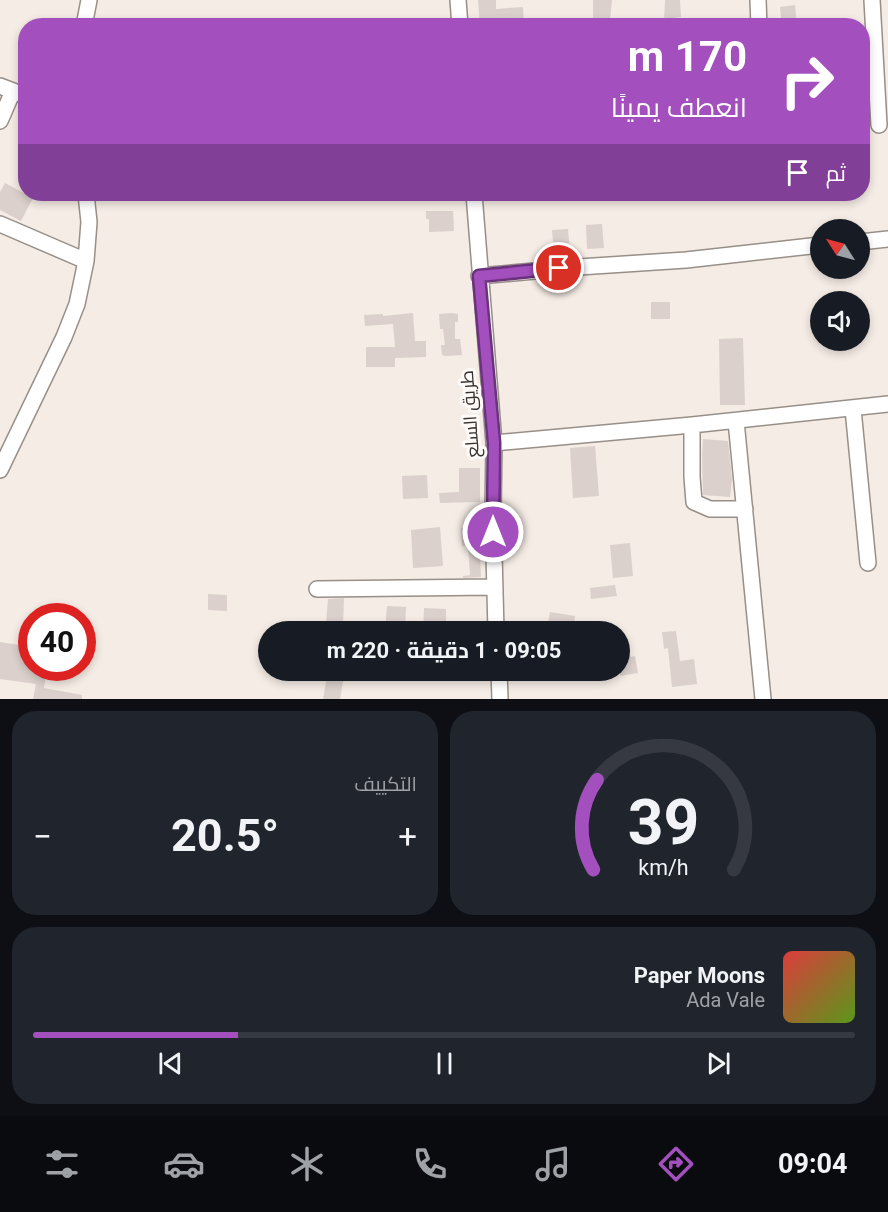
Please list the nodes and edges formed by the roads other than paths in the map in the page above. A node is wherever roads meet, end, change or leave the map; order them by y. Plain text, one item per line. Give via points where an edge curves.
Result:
1 (89, 0) edge
2 (458, 0) edge
3 (758, 0) edge
4 (872, 0) edge
5 (86, 18) edge
6 (459, 18) edge
7 (759, 18) edge
8 (13, 91) edge
9 (0, 121) edge
10 (884, 125) edge
11 (86, 201) edge
12 (474, 201) edge
13 (0, 224) edge
14 (888, 239) edge
15 (870, 241) edge
16 (810, 246) edge
17 (86, 261) junction
18 (479, 276) junction
19 (888, 404) edge
20 (853, 409) junction
21 (736, 421) junction
22 (692, 425) junction
23 (494, 443) junction
24 (0, 471) edge
25 (745, 509) junction
26 (868, 563) dead end
27 (494, 587) junction
28 (317, 589) dead end
29 (496, 621) edge
30 (499, 681) edge
31 (500, 699) edge
32 (763, 699) edge

1 - 5 street
2 - 6 street
3 - 7 street
4 - 10 street
8 - 9 street
11 - 17 street
12 - 18 street, طريق السلع
13 - 17 street
14 - 15 street
16 - 18 street
17 - 24 street via 80,293 64,337
18 - 23 street, طريق السلع
19 - 20 street
20 - 21 street
20 - 26 street
21 - 22 street
21 - 25 street
22 - 23 street
22 - 25 street via 694,502 710,509
23 - 27 street, طريق السلع
25 - 32 street
27 - 28 street
27 - 29 street, طريق السلع
30 - 31 street

